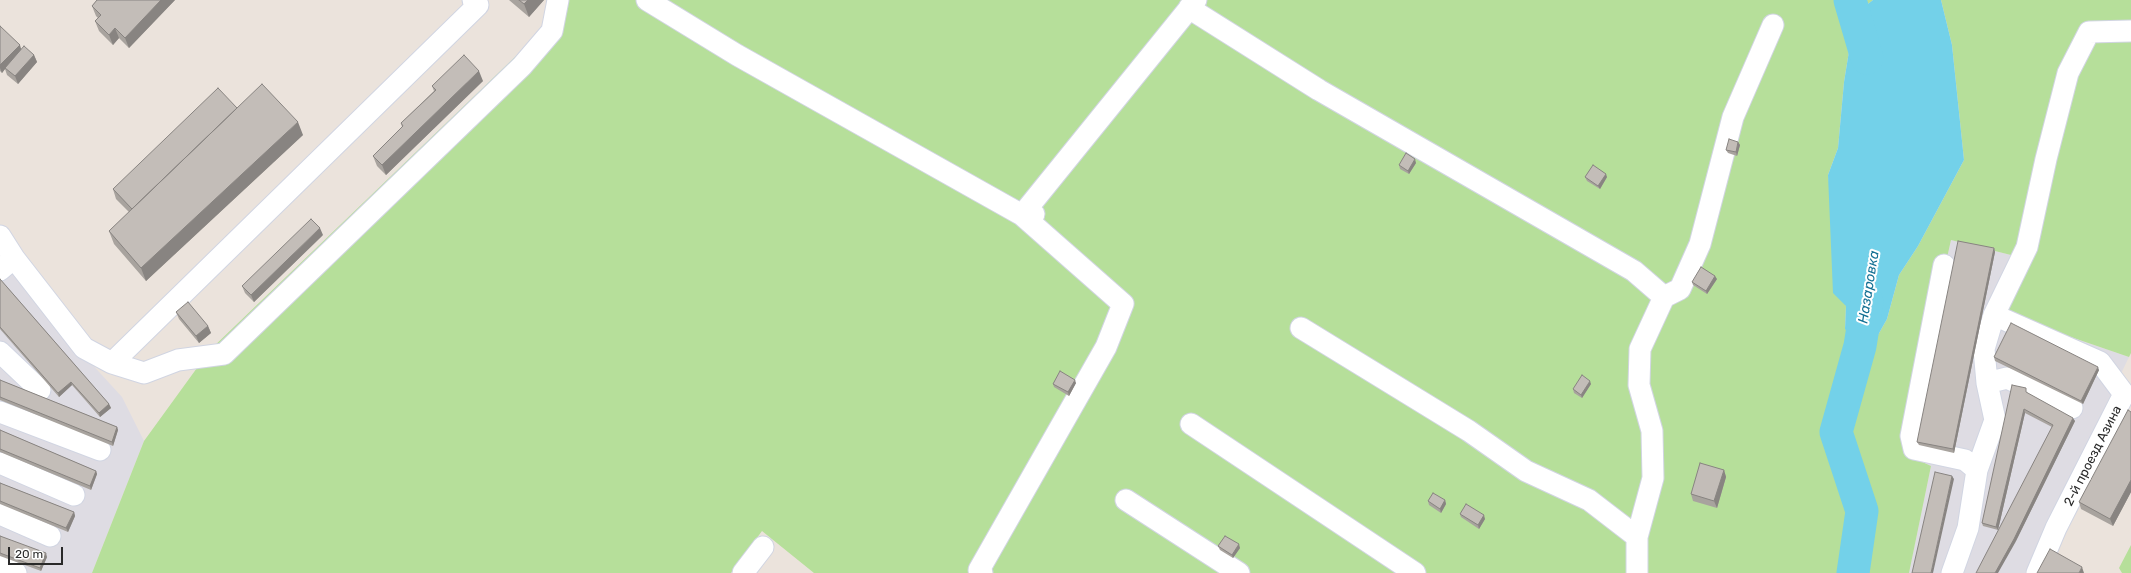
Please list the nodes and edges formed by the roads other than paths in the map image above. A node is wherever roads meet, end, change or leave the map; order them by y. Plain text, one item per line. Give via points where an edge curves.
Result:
1 (473, 0) edge
2 (558, 0) edge
3 (647, 0) edge
4 (1193, 4) edge
5 (1773, 25) dead end
6 (2131, 30) edge
7 (1028, 214) junction
8 (0, 236) edge
9 (7, 264) edge
10 (1944, 265) dead end
11 (1664, 297) junction
12 (1994, 315) junction
13 (1301, 328) dead end
14 (0, 352) edge
15 (112, 363) junction
16 (1987, 384) junction
17 (40, 390) dead end
18 (2072, 408) dead end
19 (0, 412) edge
20 (1191, 424) dead end
21 (100, 450) dead end
22 (0, 463) edge
23 (1977, 470) junction
24 (74, 495) dead end
25 (1126, 500) dead end
26 (0, 514) edge
27 (50, 536) dead end
28 (1637, 537) junction
29 (763, 547) dead end
30 (0, 566) edge
31 (16, 573) edge
32 (743, 573) edge
33 (982, 573) edge
34 (1239, 573) edge
35 (1415, 573) edge
36 (1637, 573) edge
37 (1952, 573) edge
38 (2037, 573) edge

1 - 15 street via 478,5
2 - 15 street via 552,31 522,66 224,354 178,360 144,373
3 - 7 street via 737,55
4 - 7 street
4 - 11 street via 1319,90 1634,271
5 - 11 street via 1733,117 1700,244 1680,289
6 - 12 street via 2089,32 2068,73 2027,247
7 - 33 street via 1123,304 1106,346 979,570
8 - 9 street
9 - 15 street via 84,348
10 - 23 street via 1911,436 1914,449 1965,460
11 - 28 street via 1640,349 1639,385 1652,431 1653,478
12 - 16 street via 1984,349
12 - 38 street, 2-й проезд Азина via 2100,362 2124,394 2056,528
13 - 28 street via 1469,431 1526,471 1589,500
14 - 17 street
16 - 18 street via 2007,378
16 - 23 street via 1995,420
19 - 21 street
20 - 35 street
22 - 24 street
23 - 37 street via 1968,528
25 - 34 street
26 - 27 street
28 - 36 street
29 - 32 street
30 - 31 street

